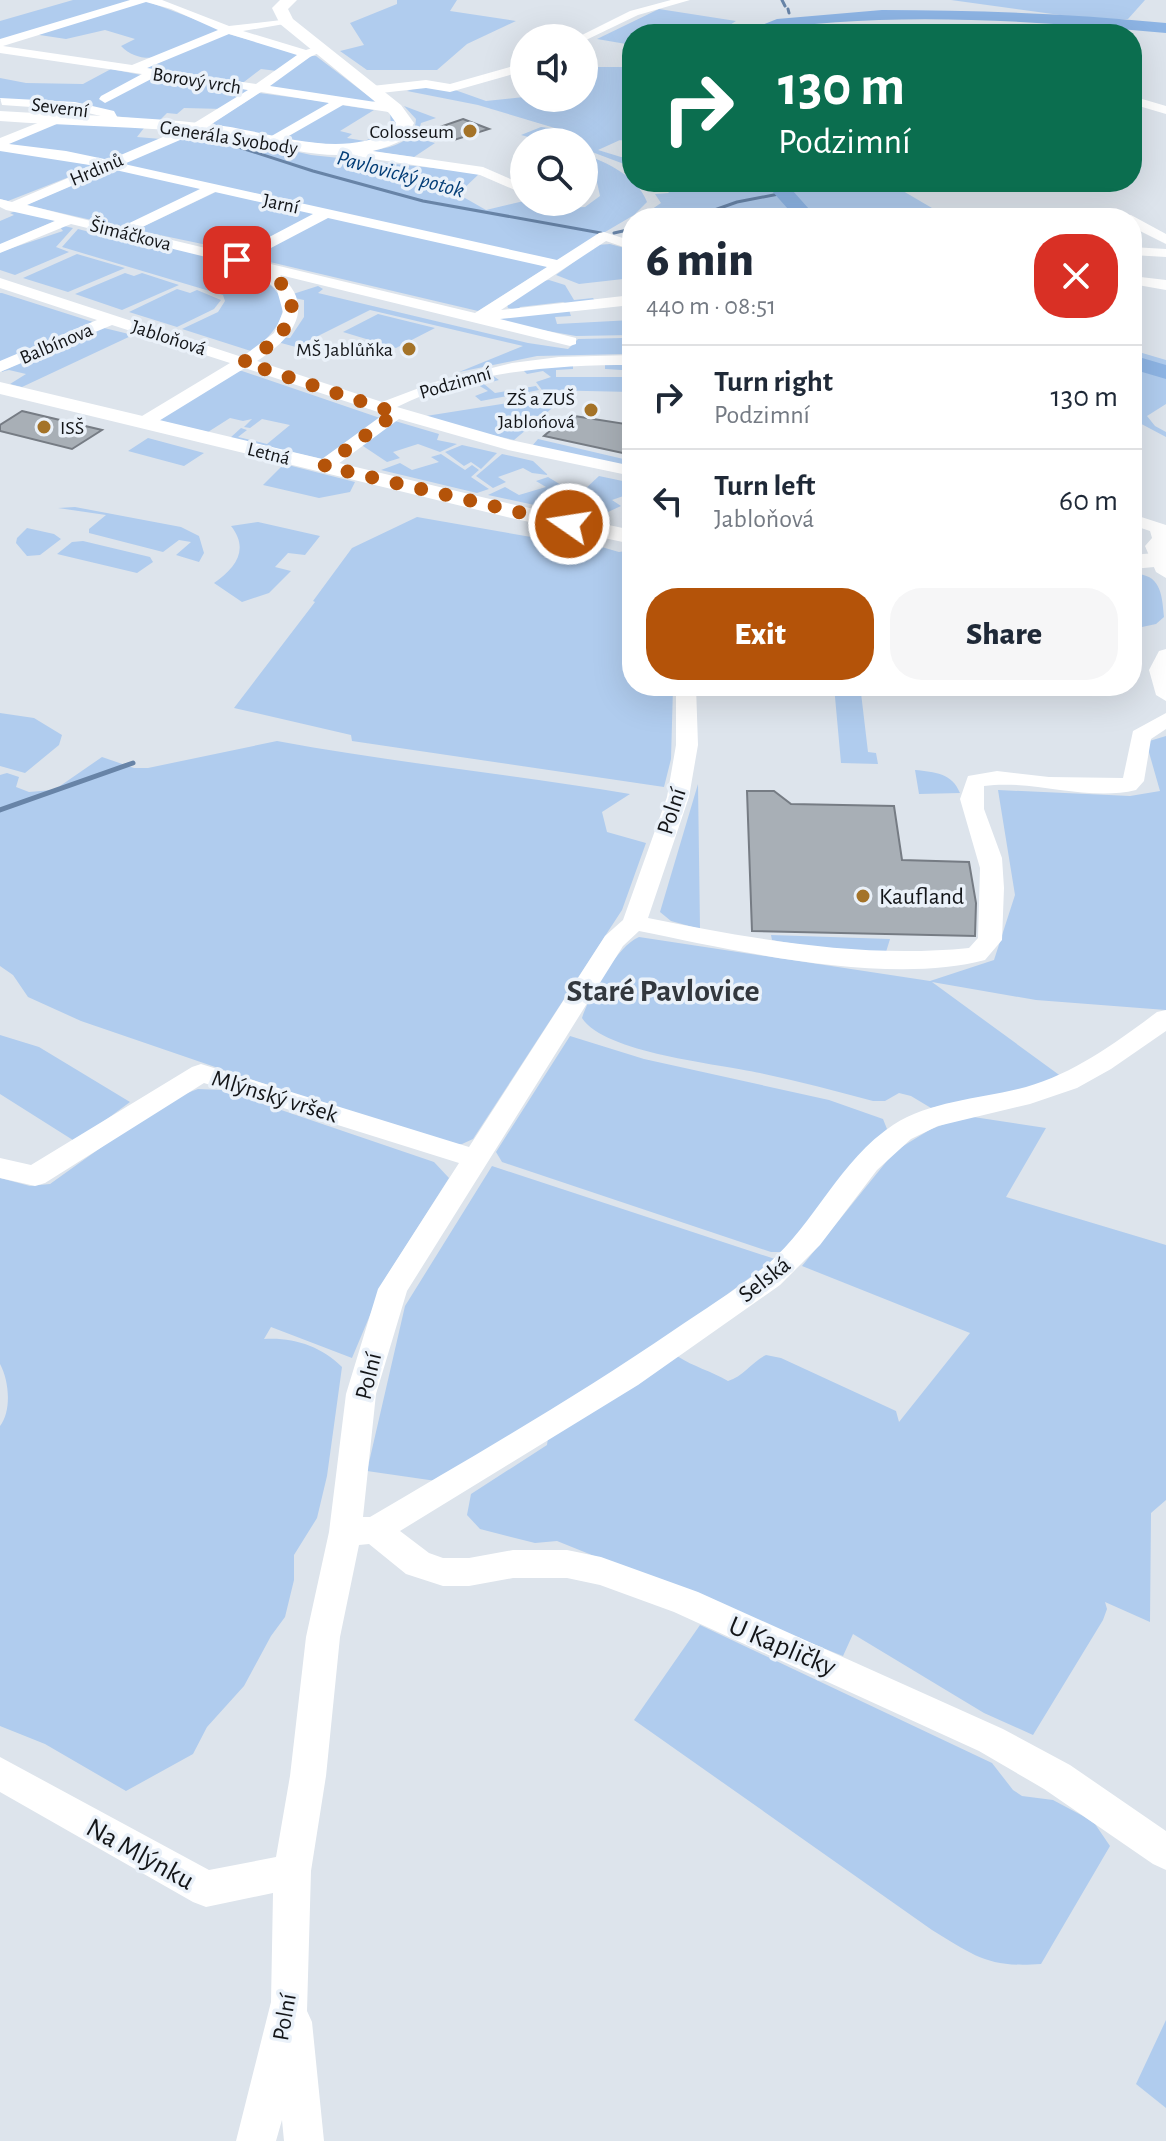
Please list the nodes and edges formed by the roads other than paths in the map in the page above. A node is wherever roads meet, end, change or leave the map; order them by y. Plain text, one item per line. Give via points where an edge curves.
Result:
1 (142, 0) edge
2 (149, 0) edge
3 (289, 0) edge
4 (684, 0) edge
5 (286, 21) junction
6 (228, 30) junction
7 (598, 30) edge
8 (0, 43) edge
9 (0, 49) edge
10 (312, 52) junction
11 (131, 70) junction
12 (510, 71) edge
13 (154, 73) junction
14 (257, 89) junction
15 (372, 90) junction
16 (105, 99) dead end
17 (339, 102) junction
18 (1142, 104) edge
19 (1, 108) edge
20 (395, 109) junction
21 (1142, 111) edge
22 (1166, 112) edge
23 (60, 118) junction
24 (114, 122) junction
25 (196, 128) junction
26 (273, 141) junction
27 (0, 145) edge
28 (345, 151) junction
29 (431, 153) dead end
30 (415, 162) junction
31 (108, 164) junction
32 (510, 184) edge
33 (213, 188) junction
34 (4, 207) edge
35 (326, 213) junction
36 (71, 219) junction
37 (1142, 227) edge
38 (123, 231) junction
39 (1166, 240) edge
40 (622, 242) edge
41 (0, 249) edge
42 (1142, 252) edge
43 (1166, 253) edge
44 (237, 260) junction
45 (560, 265) junction
46 (331, 281) junction
47 (1142, 281) edge
48 (3, 285) edge
49 (1166, 285) edge
50 (287, 291) junction
51 (622, 301) edge
52 (479, 318) junction
53 (112, 319) junction
54 (570, 341) dead end
55 (622, 360) edge
56 (243, 362) junction
57 (0, 367) edge
58 (0, 388) edge
59 (390, 411) junction
60 (143, 423) junction
61 (324, 466) junction
62 (622, 469) edge
63 (1142, 522) edge
64 (622, 535) edge
65 (1142, 562) edge
66 (1164, 563) edge
67 (1166, 655) edge
68 (1166, 695) edge
69 (686, 696) edge
70 (1166, 719) edge
71 (634, 923) junction
72 (1166, 1018) edge
73 (478, 1159) junction
74 (0, 1168) edge
75 (360, 1531) junction
76 (0, 1773) edge
77 (1166, 1852) edge
78 (292, 1871) junction
79 (290, 2002) junction
80 (256, 2141) edge
81 (304, 2141) edge

1 - 8 street
2 - 6 street
3 - 5 main road via 280,8
4 - 7 street via 634,13
5 - 6 street
5 - 10 main road
6 - 10 street
6 - 11 street
9 - 11 street, Borový vrch
10 - 14 street, Hrdinů
10 - 15 main road
11 - 13 street, Borový vrch
12 - 15 street via 450,88 426,84
13 - 14 street, Borový vrch
13 - 16 street
14 - 17 street, Borový vrch
14 - 25 street, Hrdinů
15 - 20 main road
17 - 20 street, Borový vrch
17 - 26 street
18 - 22 street
19 - 23 main road, Generála Svobody
19 - 24 street, Severní via 75,106 110,114
20 - 28 main road, Generála Svobody via 405,123 401,134 376,147
21 - 22 street
23 - 24 main road, Generála Svobody
23 - 27 street
24 - 25 main road, Generála Svobody
25 - 26 main road, Generála Svobody
25 - 31 street, Hrdinů
26 - 28 main road, Generála Svobody
27 - 31 street, Jarní
28 - 30 street
29 - 30 street
30 - 32 street via 483,171
31 - 33 street, Jarní
31 - 34 street, Hrdinů
33 - 35 street, Jarní
33 - 38 street
34 - 36 street, Šimáčkova
35 - 44 street
35 - 45 street, Jarní
36 - 38 street, Šimáčkova
36 - 41 street, Šimáčkova
37 - 39 street
38 - 44 street, Šimáčkova
40 - 45 street via 604,236
42 - 43 street
44 - 46 street, Šimáčkova
44 - 50 street via 270,274
45 - 52 street
46 - 50 street
46 - 52 street, Šimáčkova
47 - 49 street
48 - 53 street, Jabloňová
50 - 56 street via 293,308 288,324 263,352
51 - 52 street, Šimáčkova
52 - 54 street, Šimáčkova
53 - 56 street, Jabloňová
53 - 57 street, Balbínova
55 - 59 street, Podzimní via 551,361 501,369 398,399
56 - 59 street, Jabloňová
56 - 60 street
58 - 60 street, Letná
59 - 61 street, Podzimní
59 - 62 street, Jabloňová via 508,445
60 - 61 street, Letná
61 - 64 street, Letná
63 - 66 street via 1159,528 1161,539 1154,546
65 - 66 street
67 - 68 street via 1159,670
69 - 71 street, Polní via 687,745 678,797
70 - 71 street via 1141,736 1128,785 976,781 974,812 991,859 990,940 976,955 941,960 857,958
71 - 73 street, Polní via 614,941
72 - 75 street, Selská via 1074,1079 903,1131 871,1158 776,1272 584,1405
73 - 74 street, Mlýnský vršek via 201,1073 35,1176
73 - 75 street, Polní via 393,1289 361,1394
75 - 77 street, U Kapličky via 443,1572 567,1564 686,1602 991,1740 1057,1777
75 - 78 street, Polní via 323,1637
76 - 78 street, Na Mlýnku via 206,1889
78 - 79 street, Polní
79 - 80 street, Polní
79 - 81 street

